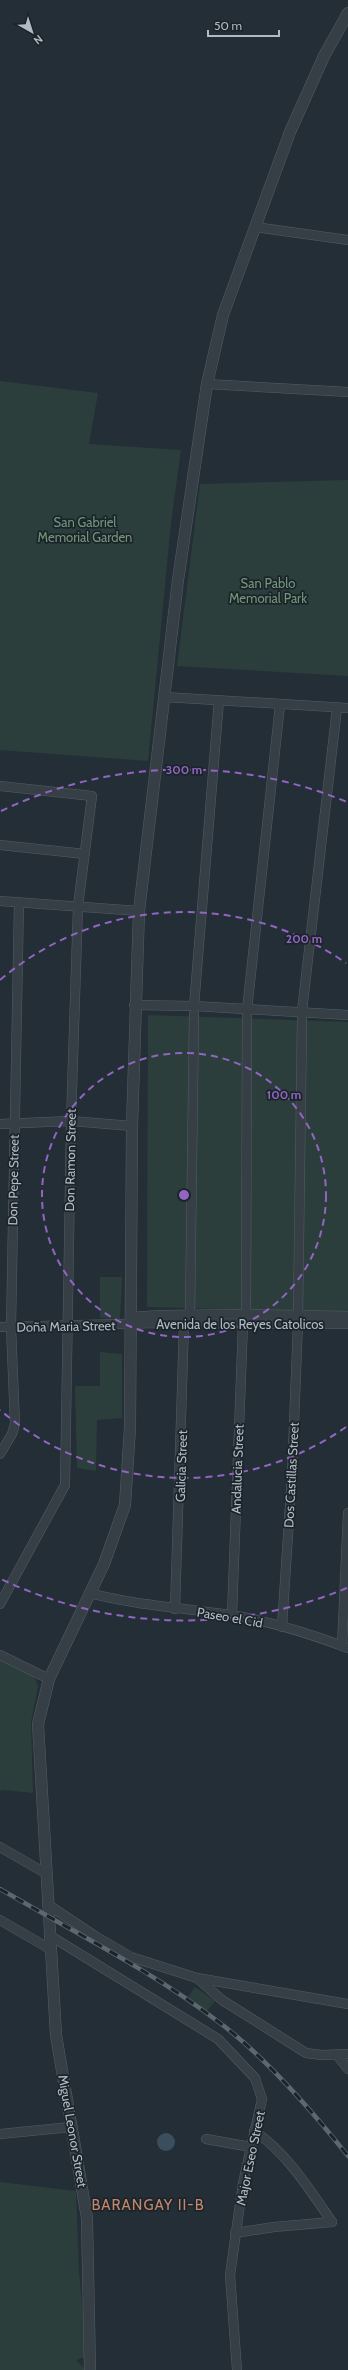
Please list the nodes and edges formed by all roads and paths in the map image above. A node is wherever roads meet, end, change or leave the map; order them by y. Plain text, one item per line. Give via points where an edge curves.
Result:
1 (348, 13) edge
2 (254, 227) junction
3 (348, 240) edge
4 (207, 384) junction
5 (348, 392) edge
6 (165, 697) junction
7 (219, 700) junction
8 (280, 705) junction
9 (337, 708) junction
10 (348, 708) edge
11 (0, 786) edge
12 (0, 845) edge
13 (85, 854) junction
14 (0, 901) edge
15 (19, 902) junction
16 (78, 906) junction
17 (139, 911) junction
18 (134, 1005) junction
19 (194, 1010) junction
20 (247, 1013) junction
21 (302, 1015) junction
22 (348, 1015) edge
23 (71, 1121) junction
24 (0, 1124) edge
25 (14, 1124) junction
26 (132, 1126) junction
27 (246, 1314) junction
28 (190, 1315) junction
29 (348, 1316) edge
30 (298, 1319) junction
31 (132, 1321) junction
32 (243, 1323) junction
33 (184, 1324) junction
34 (348, 1324) edge
35 (68, 1325) junction
36 (0, 1327) edge
37 (11, 1327) junction
38 (0, 1454) edge
39 (348, 1513) edge
40 (89, 1593) junction
41 (0, 1604) edge
42 (175, 1609) junction
43 (232, 1615) junction
44 (282, 1626) junction
45 (345, 1647) edge
46 (0, 1655) edge
47 (49, 1679) junction
48 (0, 1847) edge
49 (47, 1874) junction
50 (47, 1904) junction
51 (0, 1920) edge
52 (50, 1935) junction
53 (50, 1949) junction
54 (198, 1978) junction
55 (348, 2004) edge
56 (348, 2054) edge
57 (337, 2055) junction
58 (348, 2069) edge
59 (71, 2127) junction
60 (254, 2130) junction
61 (0, 2134) edge
62 (206, 2139) dead end
63 (251, 2147) junction
64 (235, 2233) junction
65 (90, 2370) edge
66 (237, 2370) edge

1 - 2 street, Miguel Leonor Street via 324,56 302,104
2 - 3 street
2 - 4 street, Miguel Leonor Street via 223,315
4 - 5 street
4 - 6 street, Miguel Leonor Street via 178,580
6 - 7 street
6 - 17 street, Miguel Leonor Street
7 - 8 street
7 - 19 street
8 - 9 street
8 - 20 street
9 - 10 street
9 - 21 street, Dos Castillas Street
11 - 13 street, Don Ramon Street via 92,796
12 - 13 street
13 - 16 street, Don Ramon Street
14 - 15 street
15 - 16 street
15 - 25 street, Don Pepe Street
16 - 17 street
16 - 23 street, Don Ramon Street
17 - 18 street, Miguel Leonor Street
18 - 19 street
18 - 26 street, Miguel Leonor Street
19 - 20 street
19 - 28 street
20 - 21 street
20 - 27 street
21 - 22 street
21 - 30 street, Dos Castillas Street
23 - 25 street
23 - 26 street
23 - 35 street, Don Ramon Street
24 - 25 street
25 - 37 street, Don Pepe Street
26 - 31 street, Miguel Leonor Street
27 - 28 street, Avenida de los Reyes Catolicos
27 - 30 street, Avenida de los Reyes Catolicos
28 - 31 street, Avenida de los Reyes Catolicos
29 - 30 street, Avenida de los Reyes Catolicos
30 - 32 street, Avenida de los Reyes Catolicos
30 - 34 street, Avenida de los Reyes Catolicos
30 - 44 street, Dos Castillas Street via 292,1474
31 - 33 street, Avenida de los Reyes Catolicos
31 - 35 street, Doña Maria Street
31 - 40 street, Miguel Leonor Street via 130,1428 125,1505 116,1536
32 - 33 street, Avenida de los Reyes Catolicos
32 - 43 street, Andalucia Street
33 - 42 street, Galicia Street
35 - 37 street, Doña Maria Street
35 - 41 street, Don Ramon Street via 65,1485
36 - 37 street, Doña Maria Street
37 - 38 street, Don Pepe Street via 15,1424
39 - 45 street
40 - 42 street, Paseo el Cid
40 - 47 street, Miguel Leonor Street
42 - 43 street, Paseo el Cid
43 - 44 street, Paseo el Cid
44 - 45 street, Paseo el Cid
46 - 47 street
47 - 49 street, Miguel Leonor Street via 38,1724
48 - 49 street
49 - 50 street, Miguel Leonor Street
50 - 52 street, Miguel Leonor Street
50 - 54 street via 131,1957
51 - 53 street
52 - 53 street, Miguel Leonor Street
52 - 60 street, Major Eseo Street via 218,2039 255,2078 262,2099
53 - 59 street, Miguel Leonor Street via 56,2035
54 - 55 street
54 - 57 street via 222,2000 306,2053 321,2056
56 - 57 street
57 - 58 street
59 - 61 street
59 - 65 street, Miguel Leonor Street via 87,2218
60 - 63 street, Major Eseo Street
60 - 64 street via 267,2139 292,2167 332,2222
62 - 63 street
63 - 64 street, Major Eseo Street
64 - 66 street, Major Eseo Street via 230,2275

